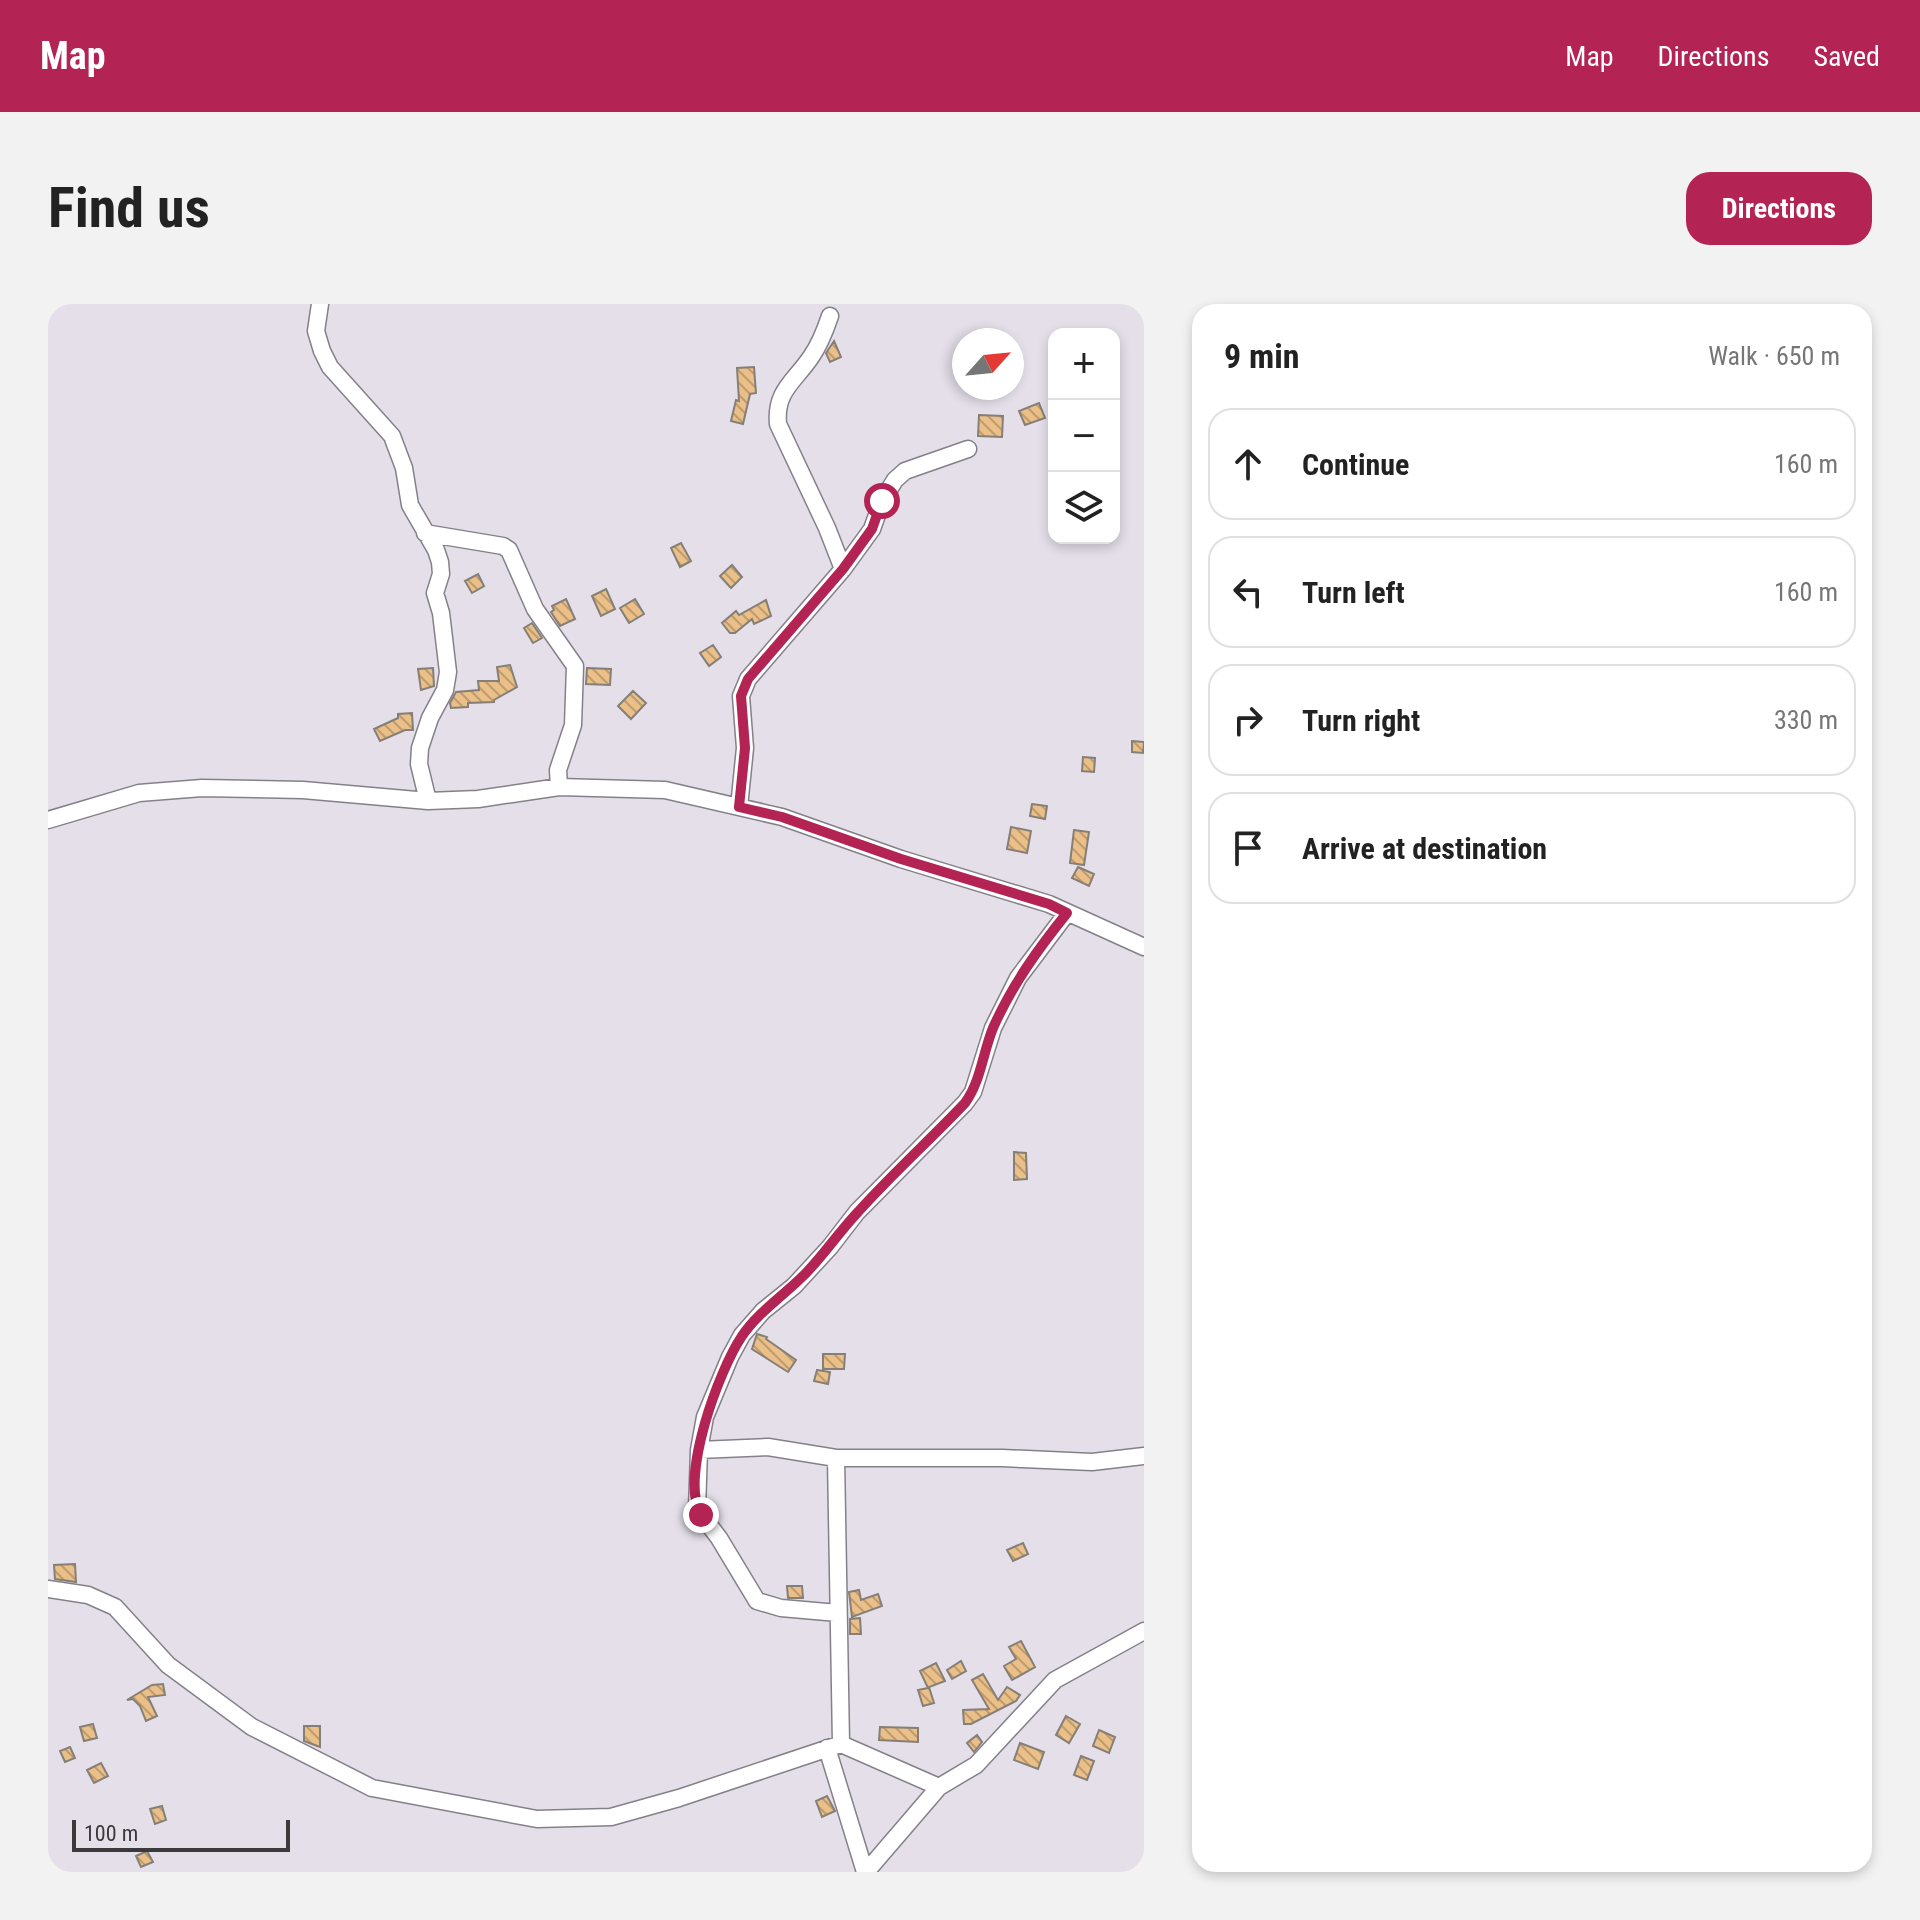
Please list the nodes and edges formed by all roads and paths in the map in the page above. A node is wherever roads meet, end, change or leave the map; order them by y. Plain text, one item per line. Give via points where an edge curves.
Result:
1 (320, 304) edge
2 (830, 316) dead end
3 (968, 449) dead end
4 (425, 533) junction
5 (843, 569) junction
6 (559, 787) junction
7 (428, 801) junction
8 (739, 807) junction
9 (48, 820) edge
10 (1067, 913) junction
11 (1144, 947) edge
12 (699, 1450) junction
13 (1144, 1456) edge
14 (836, 1458) junction
15 (48, 1589) edge
16 (838, 1613) junction
17 (1144, 1631) edge
18 (834, 1746) junction
19 (939, 1787) junction
20 (865, 1872) edge

1 - 4 street via 316,331 322,351 392,436 410,505
2 - 5 street via 811,358 776,408 778,424
3 - 5 street via 905,471 895,480 872,529
4 - 6 street via 509,550 535,609 573,661 573,725 558,770
4 - 7 street via 440,562 435,593 448,672 420,748
5 - 8 street via 748,679 741,696 745,748
6 - 7 street
6 - 8 street via 665,790
7 - 9 street via 202,788 139,793
8 - 10 street
10 - 11 street
10 - 12 street via 1018,978 965,1103 742,1335 705,1417
12 - 14 street via 768,1447
12 - 16 street via 697,1509 757,1601
13 - 14 street via 1092,1462
14 - 16 street
15 - 18 street via 88,1595 115,1607 168,1665 252,1727 372,1788 537,1819 611,1817
16 - 18 street
17 - 19 street via 1055,1680 976,1765
18 - 19 street
18 - 20 street via 840,1798
19 - 20 street

